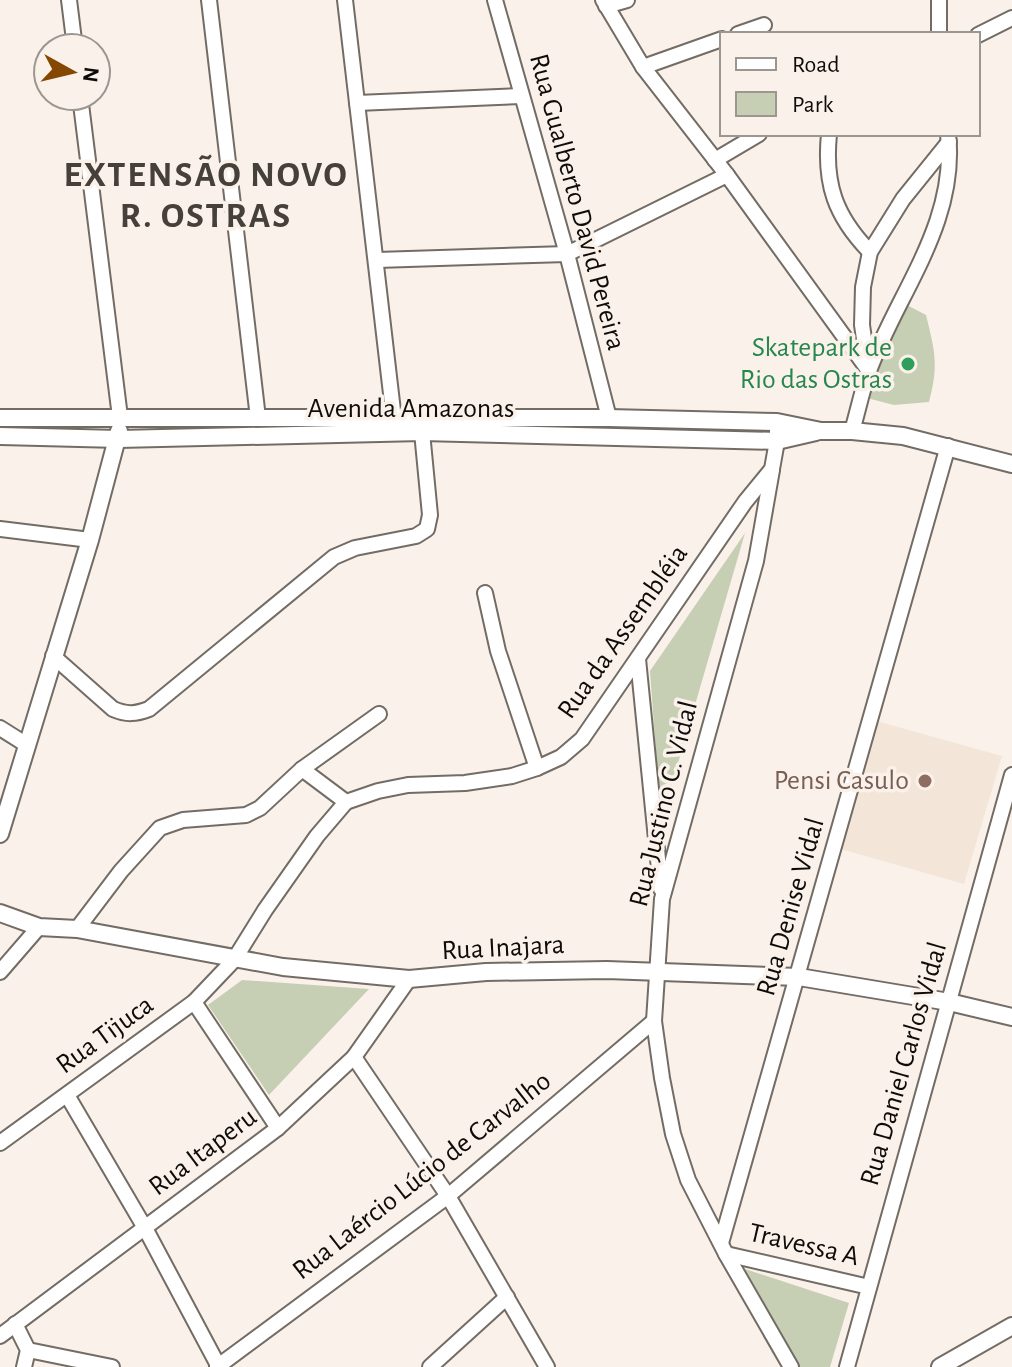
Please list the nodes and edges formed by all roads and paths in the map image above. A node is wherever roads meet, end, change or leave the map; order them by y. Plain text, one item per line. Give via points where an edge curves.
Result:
1 (69, 0) edge
2 (209, 0) edge
3 (345, 0) edge
4 (495, 0) edge
5 (627, 0) edge
6 (939, 0) edge
7 (605, 3) edge
8 (1012, 18) edge
9 (764, 25) dead end
10 (73, 32) edge
11 (744, 32) edge
12 (939, 32) edge
13 (980, 34) edge
14 (720, 40) edge
15 (643, 67) junction
16 (521, 96) junction
17 (357, 103) junction
18 (82, 112) edge
19 (756, 136) edge
20 (829, 136) edge
21 (949, 138) edge
22 (715, 160) junction
23 (727, 175) junction
24 (870, 252) junction
25 (567, 254) junction
26 (377, 260) junction
27 (869, 371) junction
28 (120, 417) junction
29 (0, 418) edge
30 (258, 418) junction
31 (609, 418) junction
32 (777, 422) junction
33 (395, 425) junction
34 (821, 431) junction
35 (852, 431) junction
36 (422, 432) junction
37 (0, 436) edge
38 (119, 439) junction
39 (777, 441) junction
40 (948, 446) junction
41 (1012, 464) edge
42 (772, 469) junction
43 (0, 529) edge
44 (90, 540) junction
45 (485, 593) dead end
46 (53, 656) junction
47 (638, 659) junction
48 (379, 714) dead end
49 (0, 728) edge
50 (27, 745) junction
51 (537, 768) junction
52 (302, 769) junction
53 (1012, 775) edge
54 (346, 802) junction
55 (0, 834) edge
56 (662, 899) junction
57 (0, 913) edge
58 (39, 927) junction
59 (77, 929) junction
60 (234, 960) junction
61 (659, 970) junction
62 (0, 972) edge
63 (799, 977) junction
64 (409, 979) junction
65 (194, 1002) junction
66 (949, 1002) junction
67 (1012, 1017) edge
68 (654, 1021) junction
69 (354, 1057) junction
70 (67, 1095) junction
71 (278, 1128) junction
72 (0, 1143) edge
73 (448, 1196) junction
74 (145, 1228) junction
75 (724, 1248) junction
76 (869, 1287) junction
77 (507, 1297) junction
78 (15, 1324) junction
79 (1012, 1326) edge
80 (0, 1336) edge
81 (28, 1350) junction
82 (24, 1367) edge
83 (112, 1367) edge
84 (218, 1367) edge
85 (430, 1367) edge
86 (547, 1367) edge
87 (791, 1367) edge
88 (847, 1367) edge
89 (940, 1367) edge

1 - 10 street
2 - 30 street
3 - 17 street
4 - 16 street, Rua Gualberto David Pereira
5 - 7 street
6 - 12 street
7 - 15 street
8 - 13 street
9 - 11 street
14 - 15 street
15 - 22 street
16 - 17 street
16 - 25 street, Rua Gualberto David Pereira
17 - 26 street
18 - 28 street
19 - 22 street
20 - 24 street via 826,163 835,202
21 - 24 street
21 - 27 street via 945,201
22 - 23 street
23 - 25 street
23 - 27 street
24 - 27 street via 862,325
25 - 26 street
25 - 31 street, Rua Gualberto David Pereira
26 - 33 street
27 - 35 street
28 - 29 street, Avenida Amazonas
28 - 30 street, Avenida Amazonas
28 - 38 street
30 - 33 street, Avenida Amazonas
31 - 32 street, Avenida Amazonas
31 - 33 street, Avenida Amazonas
32 - 34 street, Avenida Amazonas
32 - 39 street, Rua da Assembléia
33 - 36 street, Avenida Amazonas
33 - 38 street, Avenida Amazonas
34 - 35 street, Avenida Amazonas
34 - 39 street, Avenida Amazonas
35 - 40 street, Avenida Amazonas
36 - 39 street, Avenida Amazonas
36 - 46 street via 427,529 334,557 160,702 137,713 113,709
37 - 38 street, Avenida Amazonas
38 - 44 street
39 - 42 street, Rua da Assembléia
40 - 41 street, Avenida Amazonas
40 - 63 street, Rua Denise Vidal
42 - 47 street, Rua da Assembléia
42 - 56 street, Rua Justino C. Vidal via 756,561
43 - 44 street
44 - 46 street
45 - 51 street via 498,651
46 - 50 street
47 - 51 street, Rua da Assembléia via 582,739
47 - 56 street
48 - 52 street
49 - 50 street
50 - 55 street
51 - 54 street, Rua da Assembléia via 465,783 408,785
52 - 54 street
52 - 59 street via 246,815 183,820 160,828
53 - 66 street, Rua Daniel Carlos Vidal
54 - 60 street via 282,885
56 - 61 street, Rua Justino C. Vidal
57 - 58 street, Rua Inajara
58 - 59 street, Rua Inajara
58 - 62 street
59 - 60 street, Rua Inajara
60 - 64 street, Rua Inajara
60 - 65 street, Rua Tijuca
61 - 63 street, Rua Inajara
61 - 64 street, Rua Inajara via 486,972
61 - 68 street, Rua Justino C. Vidal
63 - 66 street, Rua Inajara
63 - 75 street, Rua Denise Vidal
64 - 69 street, Rua Itaperu
65 - 70 street, Rua Tijuca
65 - 71 street
66 - 67 street, Rua Inajara
66 - 76 street, Rua Daniel Carlos Vidal
68 - 73 street, Rua Laércio Lúcio de Carvalho
68 - 75 street, Rua Justino C. Vidal via 673,1134 688,1180
69 - 71 street, Rua Itaperu
69 - 73 street
70 - 72 street, Rua Tijuca
70 - 74 street
71 - 74 street, Rua Itaperu
73 - 77 street
73 - 84 street, Rua Laércio Lúcio de Carvalho
74 - 78 street, Rua Itaperu
74 - 84 street
75 - 76 street, Travessa A
75 - 87 street, Rua Justino C. Vidal
76 - 88 street, Rua Daniel Carlos Vidal
77 - 85 street
77 - 86 street
78 - 80 street, Rua Itaperu
78 - 81 street
79 - 89 street
81 - 82 street
81 - 83 street

